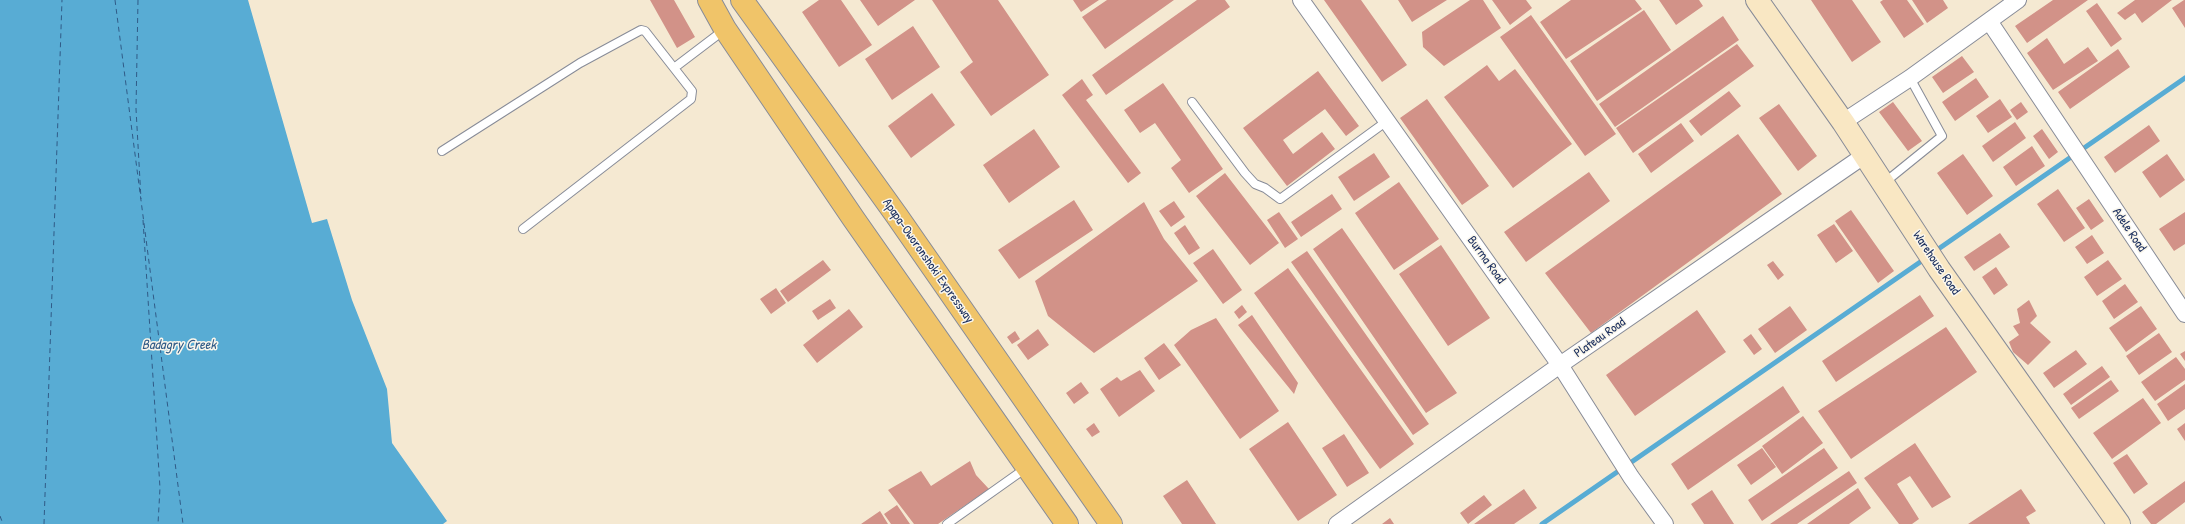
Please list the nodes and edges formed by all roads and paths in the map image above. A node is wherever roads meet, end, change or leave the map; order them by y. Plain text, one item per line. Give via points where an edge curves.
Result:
1 (709, 0) edge
2 (742, 0) edge
3 (1301, 0) edge
4 (1757, 0) edge
5 (2018, 0) edge
6 (1989, 21) junction
7 (725, 30) junction
8 (674, 68) junction
9 (1910, 78) junction
10 (1192, 102) dead end
11 (1387, 121) junction
12 (1843, 122) junction
13 (442, 151) dead end
14 (1865, 155) junction
15 (1882, 184) junction
16 (523, 229) dead end
17 (2185, 314) edge
18 (1560, 365) junction
19 (1027, 467) junction
20 (947, 524) edge
21 (1067, 524) edge
22 (1111, 524) edge
23 (1337, 524) edge
24 (1665, 524) edge
25 (2119, 524) edge

1 - 7 main road
2 - 22 main road, Apapa-Oworonshoki Expressway via 891,208
3 - 11 street, Burma Road
4 - 12 main road, Warehouse Road
5 - 6 street
6 - 9 street
6 - 17 street, Adele Road
7 - 8 lane
7 - 19 main road
8 - 13 lane via 645,31 641,30 580,63
8 - 16 lane via 692,91 691,99
9 - 12 street
9 - 15 lane via 1942,136
10 - 11 lane via 1245,173 1255,184 1280,199
11 - 18 street, Burma Road
12 - 14 main road, Warehouse Road
14 - 15 main road, Warehouse Road
14 - 18 street, Plateau Road
15 - 25 main road, Warehouse Road
18 - 23 street, Plateau Road
18 - 24 street, Burma Road
19 - 20 lane
19 - 21 main road

